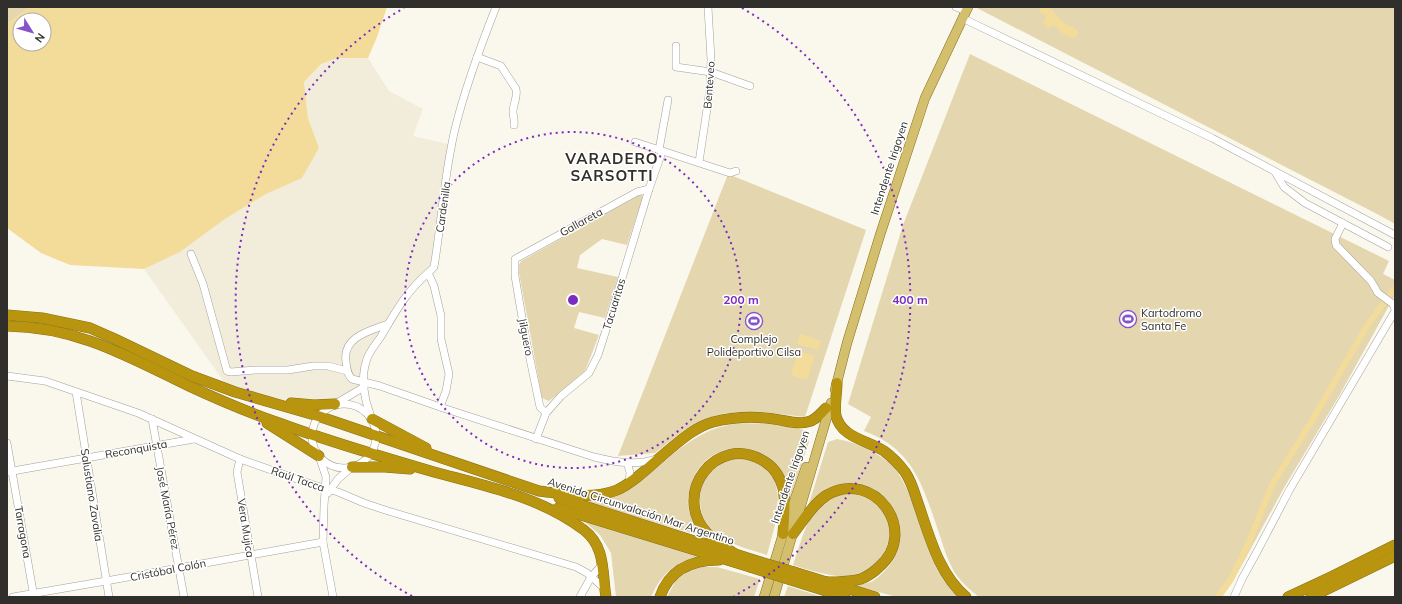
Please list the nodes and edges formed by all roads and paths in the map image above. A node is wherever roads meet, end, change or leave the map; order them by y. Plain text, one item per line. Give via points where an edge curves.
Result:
1 (496, 7) edge
2 (708, 7) edge
3 (956, 7) edge
4 (965, 12) edge
5 (676, 46) dead end
6 (477, 57) junction
7 (711, 72) junction
8 (750, 86) dead end
9 (668, 100) dead end
10 (514, 125) dead end
11 (635, 142) dead end
12 (660, 151) junction
13 (699, 162) junction
14 (736, 171) dead end
15 (1274, 172) junction
16 (649, 189) junction
17 (1343, 223) junction
18 (1395, 236) edge
19 (1388, 248) dead end
20 (191, 254) dead end
21 (515, 258) joint
22 (428, 273) junction
23 (1394, 308) edge
24 (7, 315) edge
25 (388, 324) junction
26 (7, 326) edge
27 (847, 343) junction
28 (347, 371) junction
29 (7, 376) edge
30 (837, 383) junction
31 (364, 384) junction
32 (76, 392) junction
33 (255, 398) junction
34 (335, 404) junction
35 (440, 407) junction
36 (826, 408) junction
37 (249, 411) junction
38 (546, 413) junction
39 (318, 416) junction
40 (152, 419) junction
41 (372, 420) junction
42 (312, 435) junction
43 (376, 436) junction
44 (194, 439) junction
45 (536, 439) junction
46 (7, 443) edge
47 (156, 446) junction
48 (371, 454) junction
49 (319, 456) junction
50 (86, 458) junction
51 (658, 458) junction
52 (240, 459) junction
53 (450, 462) junction
54 (627, 463) junction
55 (352, 467) junction
56 (9, 471) edge
57 (434, 472) junction
58 (629, 483) junction
59 (327, 492) junction
60 (537, 496) junction
61 (788, 534) junction
62 (323, 542) junction
63 (1395, 545) edge
64 (251, 555) junction
65 (1395, 556) edge
66 (732, 557) junction
67 (603, 564) junction
68 (179, 568) junction
69 (591, 577) junction
70 (106, 581) junction
71 (821, 585) junction
72 (605, 592) edge
73 (34, 595) edge
74 (12, 597) edge
75 (109, 597) edge
76 (184, 597) edge
77 (258, 597) edge
78 (333, 597) edge
79 (580, 597) edge
80 (660, 597) edge
81 (764, 597) edge
82 (774, 597) edge
83 (831, 597) edge
84 (845, 597) edge
85 (876, 597) edge
86 (966, 597) edge
87 (1234, 597) edge
88 (1288, 597) edge
89 (1311, 597) edge

1 - 6 street, Cardenilla
2 - 7 street, Benteveo
3 - 4 street
4 - 15 street
4 - 27 main road, Intendente Irigoyen via 922,105
5 - 7 street via 676,67
6 - 10 street via 501,66 516,89 518,94 514,108
6 - 22 street, Cardenilla via 456,126 434,267
7 - 8 street
7 - 13 street, Benteveo
9 - 12 street, Tacuaritas
11 - 12 street
12 - 13 street
12 - 16 street, Tacuaritas
13 - 14 street via 730,173
15 - 17 street via 1291,192 1305,203
15 - 18 street
16 - 21 street, Gallareta via 637,192
16 - 38 street, Tacuaritas via 592,369
17 - 19 street
17 - 23 street via 1335,239 1336,245
20 - 28 street via 203,284 226,371 288,370 328,366
21 - 38 street, Jilguero via 515,276 525,335 540,407
22 - 25 street via 402,301
22 - 35 street via 441,316 441,339 449,374
23 - 87 street via 1290,489
24 - 33 highway via 42,318 90,328 192,376
25 - 28 street via 364,332 354,340 346,350
25 - 31 street via 366,359
26 - 37 highway via 48,329 98,343
27 - 30 main road, Intendente Irigoyen
27 - 36 main road, Intendente Irigoyen
28 - 31 street via 352,379
29 - 32 street, Raúl Tacca via 45,381
30 - 61 main road, Intendente Irigoyen
30 - 86 highway via 835,411 842,429 887,454 905,472 940,563 954,585
31 - 34 street
31 - 35 street via 380,386
31 - 41 street via 365,399
32 - 40 street, Raúl Tacca
32 - 50 street, Salustiano Zavalia
33 - 34 highway via 297,404
33 - 39 highway
34 - 39 street
34 - 41 street via 356,405
35 - 45 street
36 - 51 highway via 814,419 804,423 752,417 724,419 686,436
36 - 61 main road, Intendente Irigoyen
37 - 42 highway
37 - 49 highway
38 - 45 street, Tacuaritas
39 - 42 street
39 - 43 highway
40 - 44 street, Raúl Tacca
40 - 47 street, José María Pérez
41 - 43 street
41 - 53 highway
42 - 48 highway
42 - 49 street via 312,443
43 - 48 street
43 - 53 highway
44 - 47 street, Reconquista
44 - 52 street, Raúl Tacca
45 - 54 street via 594,457
46 - 56 street, Tarragona
47 - 50 street, Reconquista
47 - 68 street, José María Pérez
48 - 55 street
48 - 57 highway
49 - 55 street via 334,466
49 - 59 street via 325,471
50 - 56 street, Reconquista
50 - 70 street, Salustiano Zavalia
51 - 54 street via 641,463
51 - 58 highway
52 - 59 street, Raúl Tacca
52 - 64 street, Vera Mujica via 237,472
53 - 60 highway
54 - 58 street via 630,472
55 - 57 highway via 385,467
55 - 59 street
56 - 73 street, Tarragona
57 - 60 highway
58 - 60 highway via 618,490 592,496
59 - 62 street
59 - 69 street, Raúl Tacca via 576,567
60 - 66 highway, Avenida Circunvalación Mar Argentino
60 - 67 highway via 590,535 600,551
61 - 66 highway via 780,480 773,468 749,454 738,453 717,459 701,475 694,491 693,503 706,532
61 - 71 highway via 819,502 838,490 855,489 869,492 887,508 894,523 895,535 890,554 883,564 863,578
61 - 81 main road, Intendente Irigoyen
61 - 82 main road, Intendente Irigoyen
62 - 64 street, Cristóbal Colón
62 - 78 street
63 - 88 highway
64 - 68 street, Cristóbal Colón
64 - 77 street, Vera Mujica
65 - 89 highway
66 - 71 highway, bridge
66 - 80 highway via 694,563 680,569 670,578
67 - 69 street
67 - 72 highway
68 - 70 street, Cristóbal Colón
68 - 76 street, José María Pérez
69 - 72 street, Raúl Tacca
69 - 79 street
70 - 73 street, Cristóbal Colón
70 - 75 street, Salustiano Zavalia
71 - 83 highway
71 - 84 highway
71 - 85 highway
73 - 74 street, Cristóbal Colón

